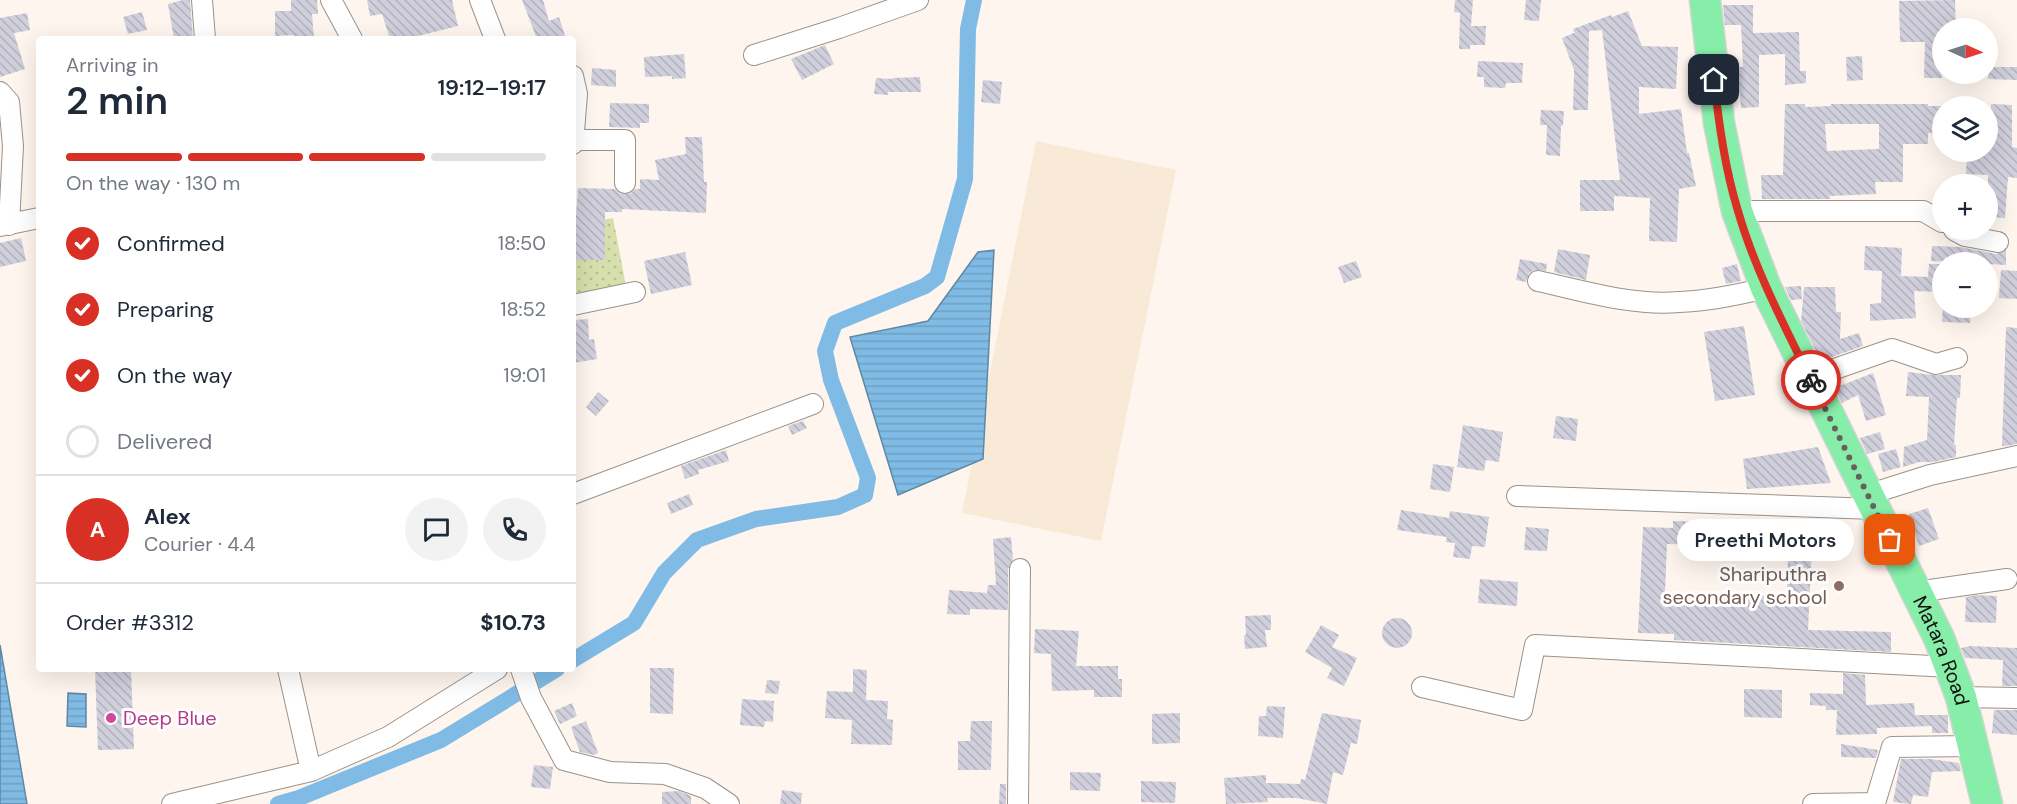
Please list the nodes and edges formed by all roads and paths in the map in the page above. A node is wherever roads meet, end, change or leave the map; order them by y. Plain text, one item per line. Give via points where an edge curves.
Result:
1 (202, 0) edge
2 (331, 0) edge
3 (480, 0) edge
4 (918, 0) edge
5 (1705, 0) edge
6 (205, 36) edge
7 (350, 36) edge
8 (494, 36) edge
9 (754, 55) dead end
10 (576, 90) edge
11 (0, 92) edge
12 (576, 106) edge
13 (576, 142) edge
14 (625, 183) dead end
15 (1737, 211) junction
16 (1932, 216) edge
17 (36, 219) edge
18 (4, 225) edge
19 (1987, 240) edge
20 (1998, 242) dead end
21 (1538, 281) dead end
22 (1766, 288) junction
23 (635, 292) dead end
24 (576, 304) edge
25 (1957, 358) dead end
26 (1809, 378) junction
27 (813, 404) dead end
28 (2017, 456) edge
29 (576, 493) edge
30 (1517, 496) dead end
31 (1870, 502) junction
32 (1020, 569) dead end
33 (2007, 579) dead end
34 (1916, 592) junction
35 (1950, 667) junction
36 (289, 672) edge
37 (491, 672) edge
38 (522, 672) edge
39 (1422, 687) dead end
40 (1961, 697) junction
41 (2017, 698) edge
42 (1973, 746) junction
43 (311, 771) junction
44 (704, 796) edge
45 (172, 804) edge
46 (729, 804) edge
47 (1018, 804) edge
48 (1813, 804) edge
49 (1987, 804) edge

1 - 6 street
2 - 7 street
3 - 8 street
4 - 9 street
5 - 15 highway, Matara Road via 1719,123
10 - 12 street
11 - 18 street via 9,102 13,146
13 - 14 street via 626,140
15 - 16 street via 1923,211
15 - 22 highway, Matara Road
17 - 18 street
19 - 20 street
21 - 22 street via 1628,300 1677,303
22 - 26 highway, Matara Road
23 - 24 street
25 - 26 street via 1936,364 1892,349
26 - 31 highway, Matara Road
27 - 29 street
28 - 31 street via 1930,475
30 - 31 street
31 - 34 highway, Matara Road
32 - 47 street
33 - 34 street
34 - 35 highway, Matara Road
35 - 39 street via 1535,645 1522,710
35 - 40 highway, Matara Road
36 - 43 street
37 - 43 street via 388,737
38 - 44 street via 564,760 610,772 664,774
40 - 41 street
40 - 42 highway, Matara Road
42 - 48 street via 1892,747 1875,803
42 - 49 highway, Matara Road
43 - 45 street
44 - 46 street

